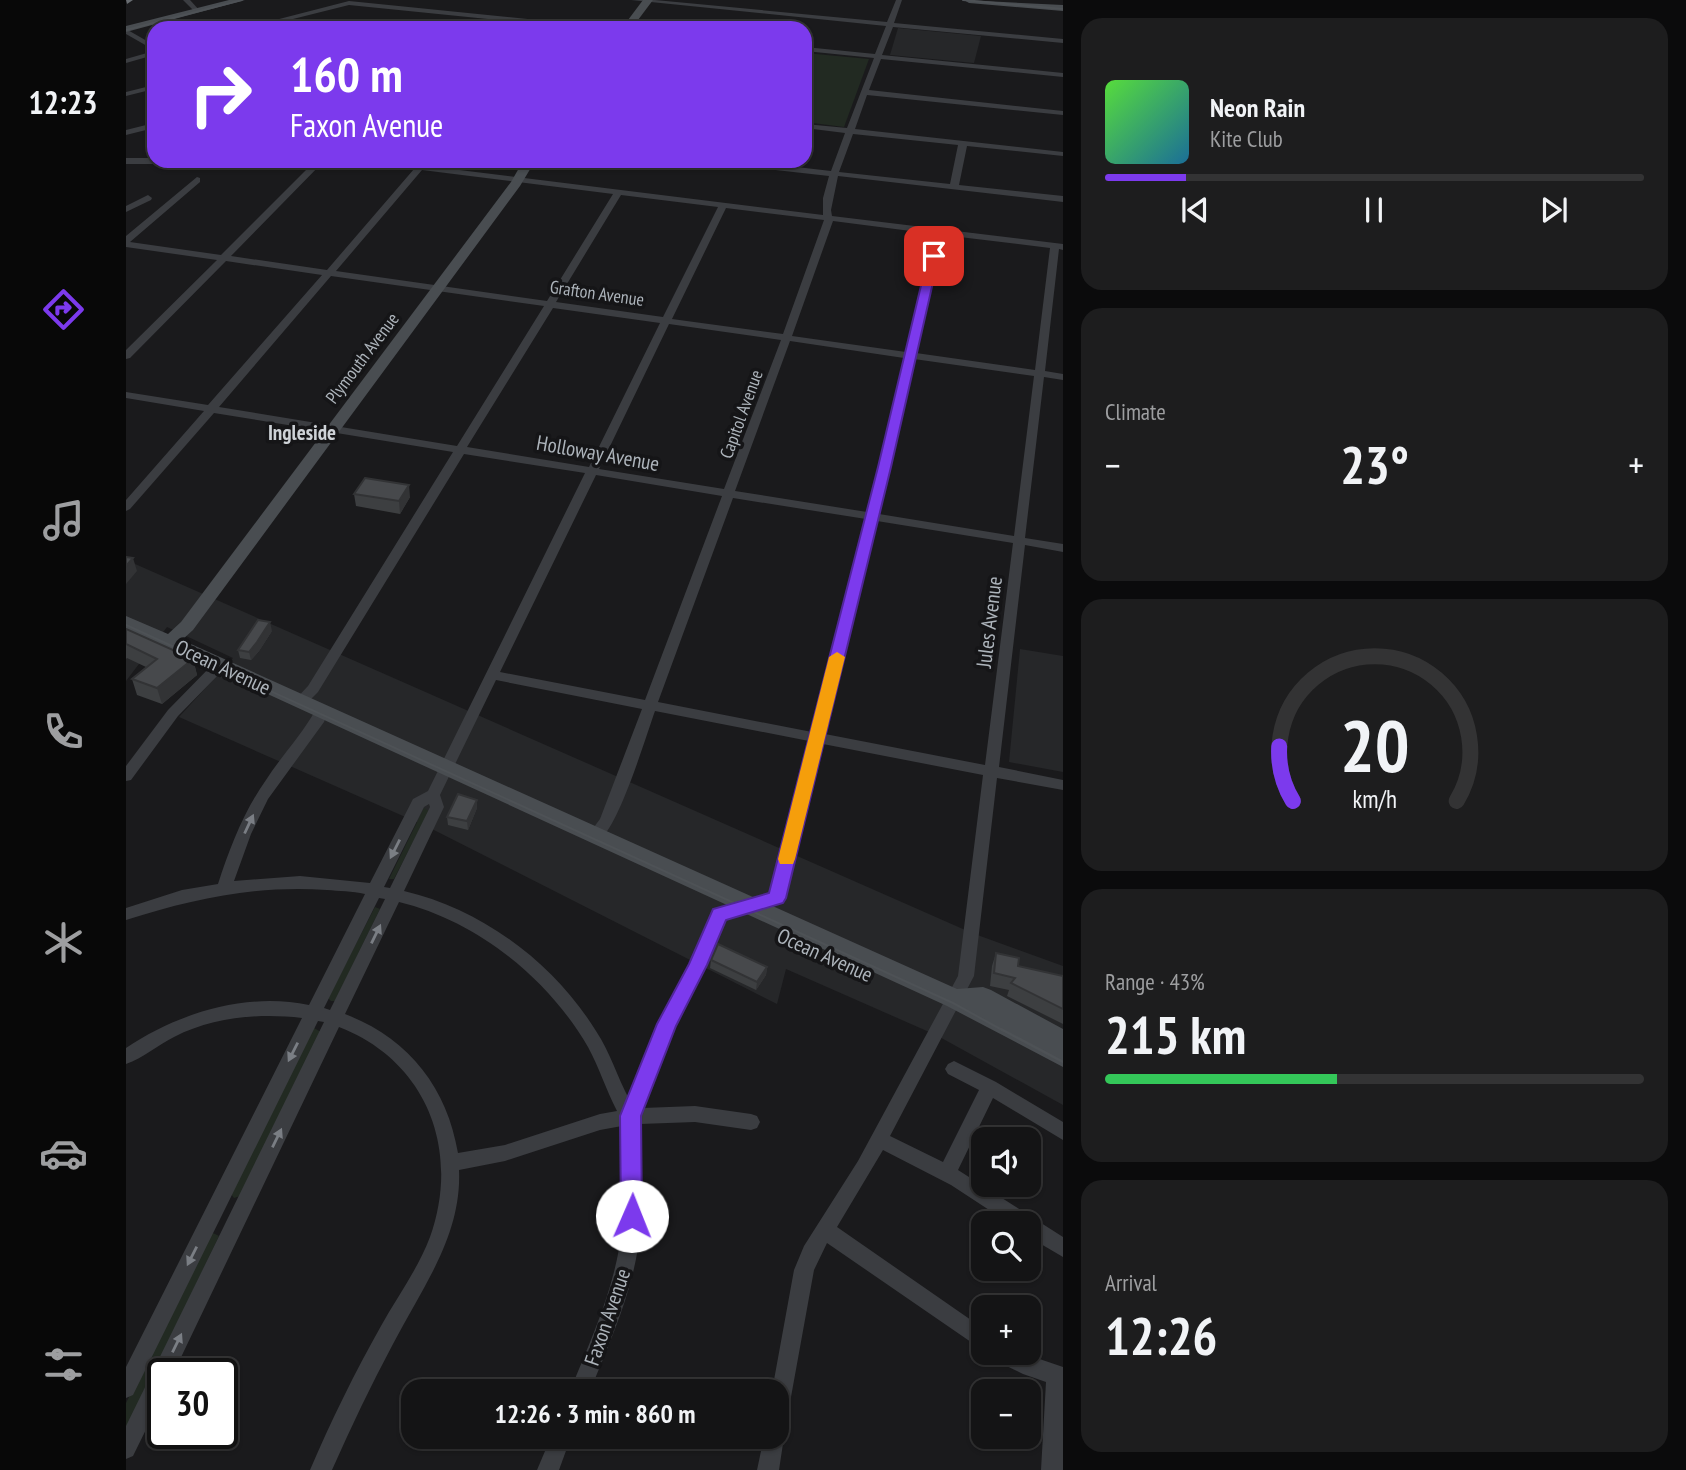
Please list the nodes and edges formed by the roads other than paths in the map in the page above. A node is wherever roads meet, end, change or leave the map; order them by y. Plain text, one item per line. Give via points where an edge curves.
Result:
1 (186, 0) edge
2 (240, 0) edge
3 (634, 0) edge
4 (899, 0) edge
5 (969, 0) edge
6 (647, 1) edge
7 (1063, 8) edge
8 (197, 11) junction
9 (157, 21) edge
10 (275, 21) edge
11 (523, 21) edge
12 (632, 21) edge
13 (147, 24) edge
14 (889, 24) junction
15 (126, 29) edge
16 (1063, 41) edge
17 (147, 43) edge
18 (812, 51) edge
19 (147, 55) edge
20 (877, 57) junction
21 (126, 61) edge
22 (1063, 75) edge
23 (147, 89) edge
24 (864, 92) junction
25 (126, 94) edge
26 (1063, 113) edge
27 (147, 127) edge
28 (812, 127) edge
29 (850, 131) junction
30 (126, 133) edge
31 (963, 144) junction
32 (1063, 154) edge
33 (126, 161) edge
34 (147, 161) edge
35 (313, 168) edge
36 (420, 168) joint
37 (524, 168) edge
38 (782, 168) edge
39 (834, 174) junction
40 (197, 180) dead end
41 (516, 180) junction
42 (954, 187) junction
43 (619, 192) junction
44 (148, 198) dead end
45 (1063, 199) edge
46 (723, 205) junction
47 (126, 209) edge
48 (828, 218) junction
49 (939, 232) junction
50 (126, 243) edge
51 (1059, 247) edge
52 (224, 258) junction
53 (329, 273) junction
54 (438, 288) junction
55 (551, 304) junction
56 (667, 321) junction
57 (787, 338) junction
58 (912, 355) junction
59 (126, 356) edge
60 (1040, 373) junction
61 (1063, 377) edge
62 (126, 395) edge
63 (211, 408) junction
64 (333, 429) junction
65 (461, 449) junction
66 (593, 472) junction
67 (730, 495) junction
68 (126, 507) edge
69 (872, 518) junction
70 (1020, 542) junction
71 (1063, 548) edge
72 (126, 622) edge
73 (170, 642) junction
74 (220, 665) junction
75 (492, 675) junction
76 (300, 702) junction
77 (650, 705) junction
78 (321, 712) junction
79 (817, 737) junction
80 (446, 769) junction
81 (991, 771) junction
82 (126, 776) edge
83 (1063, 785) edge
84 (433, 795) junction
85 (594, 835) junction
86 (224, 888) junction
87 (375, 889) junction
88 (395, 894) junction
89 (740, 908) junction
90 (126, 914) edge
91 (955, 999) junction
92 (324, 1015) junction
93 (1063, 1040) edge
94 (126, 1057) edge
95 (1063, 1057) edge
96 (954, 1069) dead end
97 (990, 1087) junction
98 (631, 1116) junction
99 (751, 1122) dead end
100 (1063, 1132) edge
101 (879, 1139) junction
102 (450, 1163) junction
103 (947, 1173) junction
104 (1005, 1211) edge
105 (825, 1230) junction
106 (1041, 1234) edge
107 (1063, 1248) edge
108 (971, 1332) edge
109 (1026, 1365) edge
110 (1060, 1376) edge
111 (585, 1379) edge
112 (784, 1379) edge
113 (126, 1388) edge
114 (126, 1448) edge
115 (556, 1449) edge
116 (772, 1449) edge
117 (321, 1470) edge
118 (548, 1470) edge
119 (768, 1470) edge
120 (1052, 1470) edge

1 - 8 street
2 - 8 main road
3 - 6 street
4 - 14 street, Capitol Avenue
5 - 7 main road
6 - 12 street
6 - 14 street
8 - 9 main road
10 - 11 street via 342,4
13 - 15 main road
14 - 16 street
14 - 20 street, Capitol Avenue
15 - 17 street
18 - 20 street
19 - 21 street
20 - 22 street
20 - 24 street, Capitol Avenue
23 - 25 street
24 - 26 street
24 - 29 street, Capitol Avenue
27 - 30 street
28 - 29 street
29 - 31 street
29 - 39 street, Capitol Avenue
31 - 32 street
31 - 42 street
33 - 34 street
35 - 52 street
36 - 41 street
36 - 53 street
37 - 41 main road, Plymouth Avenue
38 - 39 street
39 - 42 street
39 - 48 street, Capitol Avenue via 827,195
40 - 50 street
41 - 43 street
41 - 54 main road, Plymouth Avenue
42 - 45 street
43 - 46 street
43 - 55 street
44 - 47 street
46 - 48 street
46 - 56 street
48 - 49 street
48 - 57 street, Capitol Avenue
49 - 51 street
49 - 58 street, Faxon Avenue
50 - 52 street, Grafton Avenue
51 - 60 street, Jules Avenue
52 - 53 street, Grafton Avenue
52 - 59 street
53 - 54 street, Grafton Avenue
53 - 63 street
54 - 55 street, Grafton Avenue
54 - 64 street, Plymouth Avenue
55 - 56 street, Grafton Avenue
55 - 65 street
56 - 57 street, Grafton Avenue
56 - 66 street
57 - 58 street, Grafton Avenue
57 - 67 street, Capitol Avenue
58 - 60 street, Grafton Avenue
58 - 69 street, Faxon Avenue
60 - 61 street, Grafton Avenue
60 - 70 street, Jules Avenue
62 - 63 street, Holloway Avenue
63 - 64 street, Holloway Avenue
63 - 68 street
64 - 65 street, Holloway Avenue
64 - 73 main road, Plymouth Avenue via 183,631
65 - 66 street, Holloway Avenue
65 - 76 street via 314,687
66 - 67 street, Holloway Avenue
66 - 75 street
67 - 69 street, Holloway Avenue
67 - 77 street, Capitol Avenue
69 - 70 street, Holloway Avenue
69 - 79 street, Faxon Avenue
70 - 71 street, Holloway Avenue
70 - 81 street, Jules Avenue
72 - 73 main road, Ocean Avenue
73 - 74 main road, Ocean Avenue
74 - 76 main road, Ocean Avenue
74 - 82 street via 173,713
75 - 77 street
75 - 80 street
76 - 78 main road, Ocean Avenue
77 - 79 street
77 - 85 street, Capitol Avenue via 606,821
78 - 80 main road, Ocean Avenue via 326,725 419,769
86 -> 78 street via 260,799 315,728
79 - 81 street
79 - 89 street, Faxon Avenue via 777,898
80 - 84 street
80 - 85 main road, Ocean Avenue
81 - 83 street
81 - 91 street, Jules Avenue via 967,976
84 -> 87 street via 418,803
84 - 88 street via 437,807
85 - 89 main road, Ocean Avenue via 666,868 682,886
86 - 87 street via 315,881
86 - 90 street
87 - 88 street
87 - 92 street
92 -> 88 street
88 - 98 street via 441,909 483,930 543,976 576,1013
89 - 91 main road, Ocean Avenue via 929,1001
89 - 98 street, Faxon Avenue via 719,914 667,1024
91 - 93 main road, Ocean Avenue via 983,998
91 - 95 main road, Ocean Avenue
91 - 101 street, Jules Avenue
92 - 94 street via 286,1008 205,1018
92 - 102 street via 377,1037 413,1068 439,1112
92 -> 113 street
114 -> 92 street
96 - 97 street
97 - 100 street
97 - 103 street
98 - 99 street via 695,1114
98 - 102 street via 505,1153
98 - 111 street, Faxon Avenue via 629,1247 615,1306
101 - 103 street
101 - 105 street, Jules Avenue
102 - 117 street via 440,1237
103 - 104 street
105 - 108 street
105 - 112 street, Jules Avenue via 804,1270
106 - 107 street
109 - 110 street
110 - 120 street
115 - 118 street
116 - 119 street

